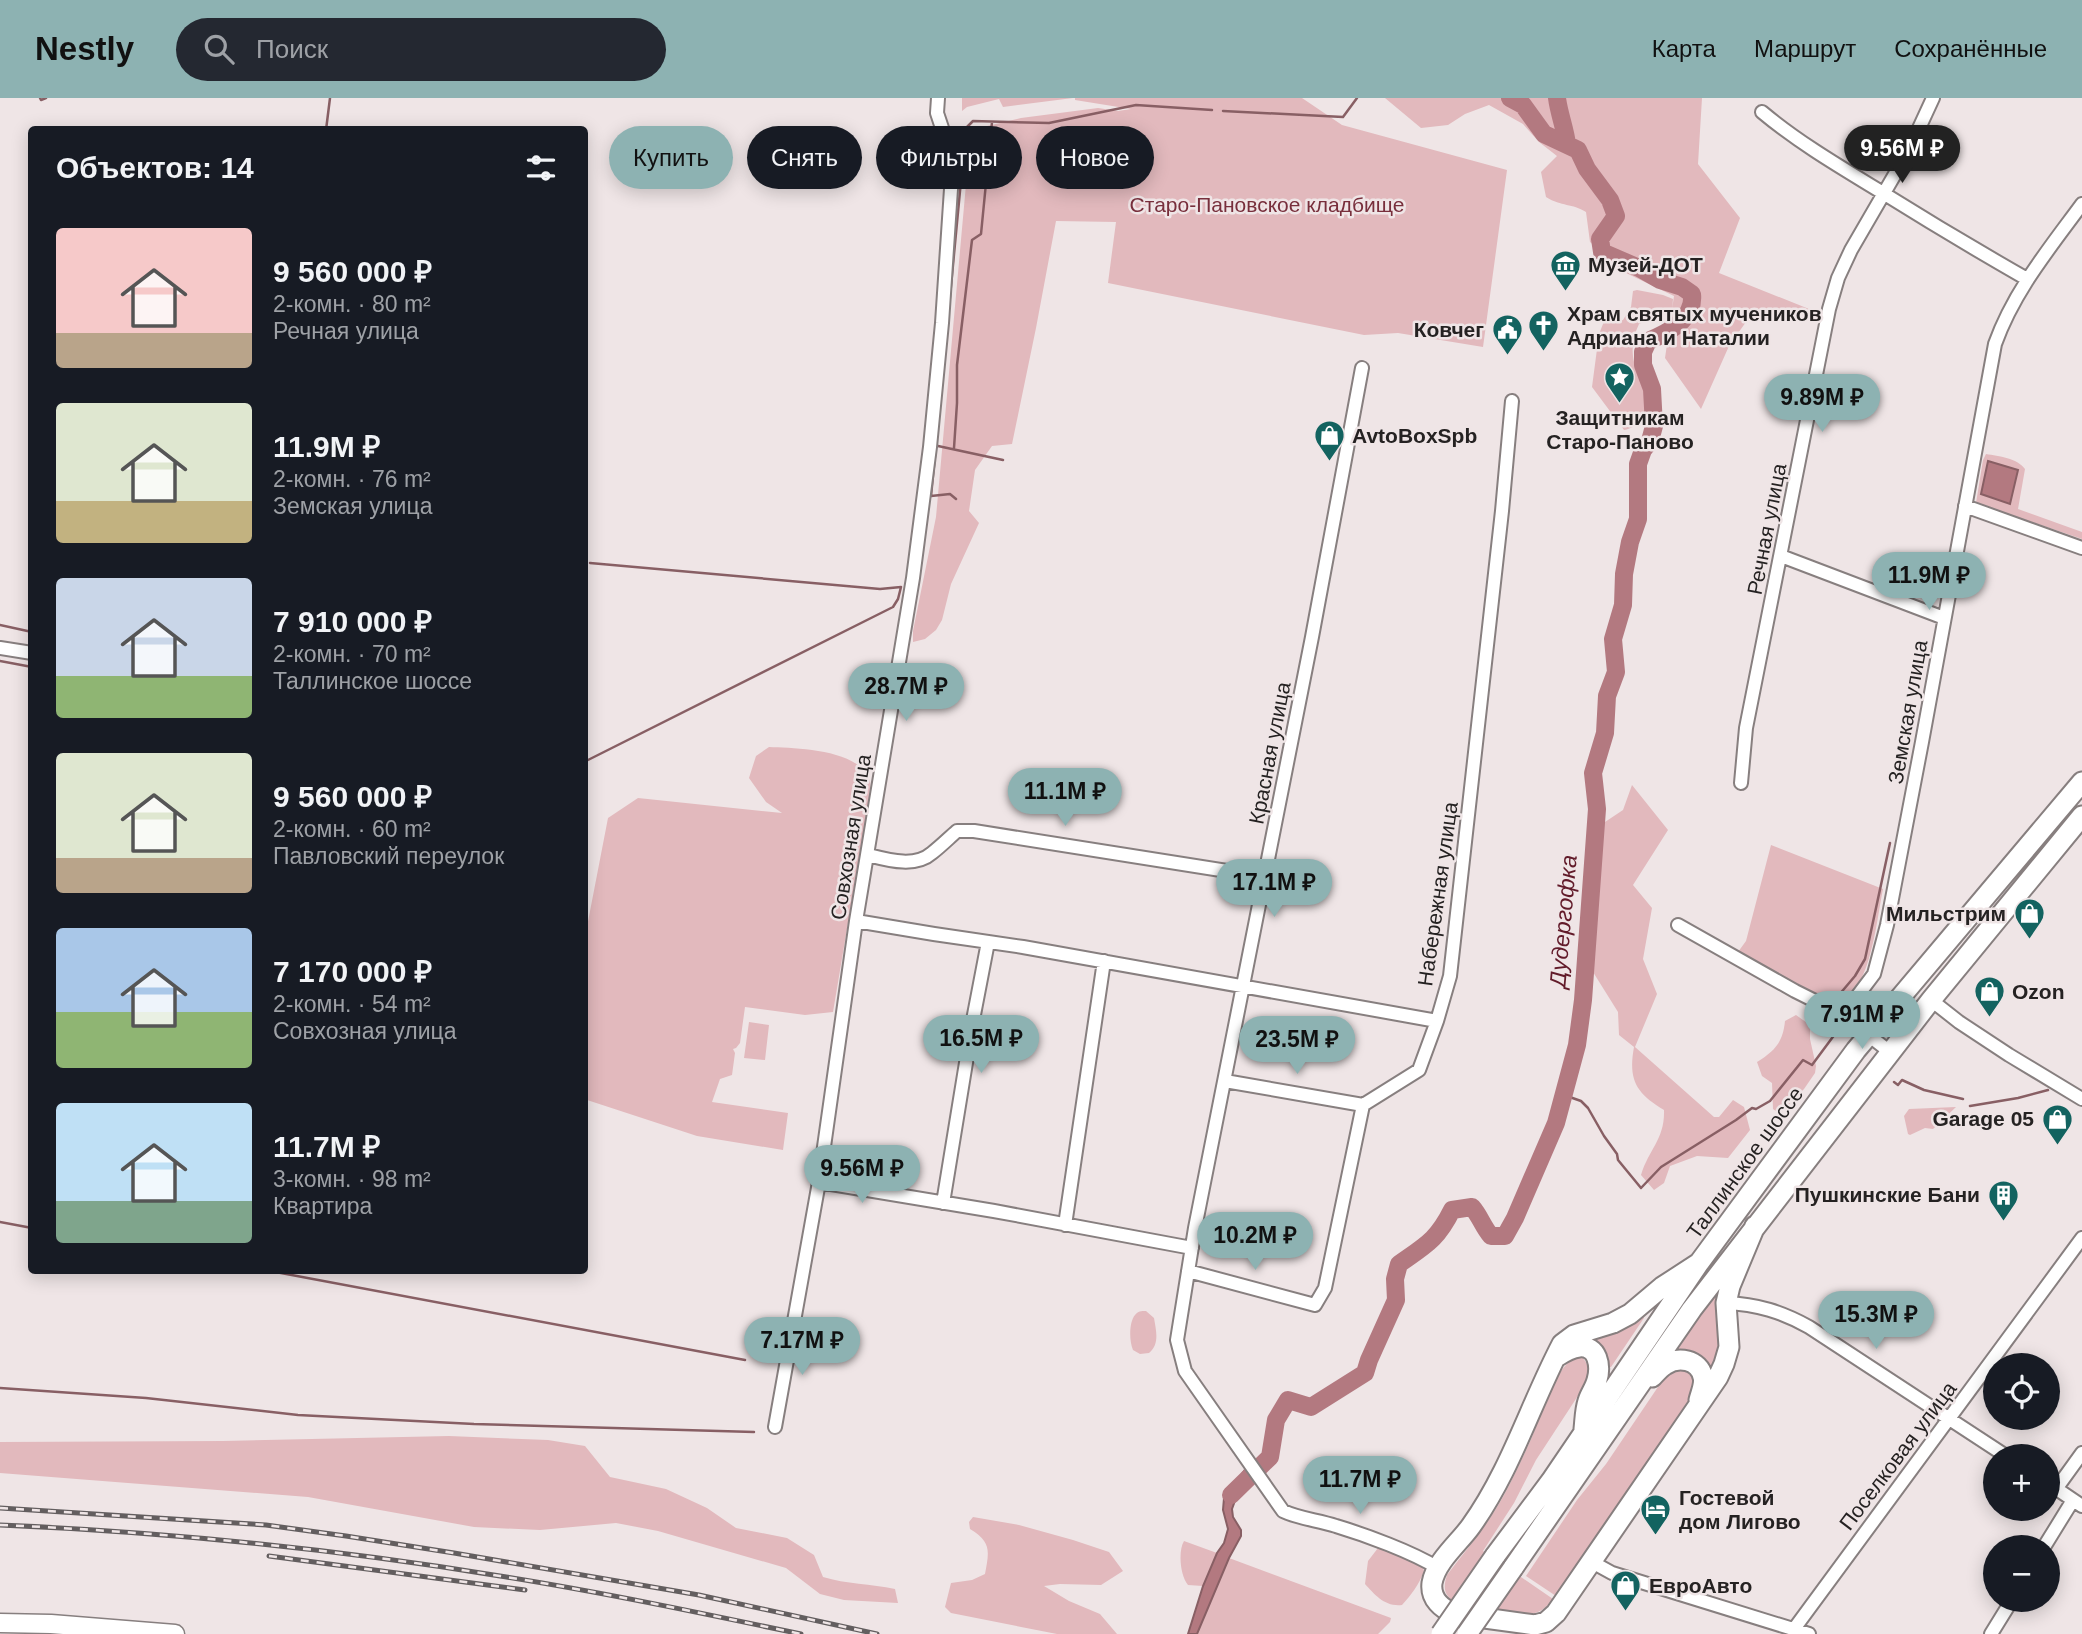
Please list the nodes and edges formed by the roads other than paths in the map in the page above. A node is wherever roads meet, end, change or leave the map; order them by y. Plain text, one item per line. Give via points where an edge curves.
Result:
1 (938, 98) edge
2 (1933, 98) edge
3 (1762, 112) dead end
4 (1884, 194) junction
5 (2082, 204) edge
6 (2027, 279) junction
7 (1362, 368) dead end
8 (1512, 401) dead end
9 (1965, 506) junction
10 (2082, 548) edge
11 (1782, 556) junction
12 (1944, 618) junction
13 (0, 648) edge
14 (28, 652) edge
15 (2082, 782) edge
16 (1741, 783) dead end
17 (2082, 816) edge
18 (868, 855) junction
19 (1265, 877) junction
20 (856, 920) junction
21 (1678, 925) dead end
22 (988, 942) junction
23 (1104, 961) junction
24 (1244, 987) junction
25 (1931, 1000) junction
26 (1843, 1015) junction
27 (1437, 1021) junction
28 (1868, 1035) junction
29 (1890, 1052) junction
30 (1225, 1081) junction
31 (2082, 1099) edge
32 (1363, 1105) junction
33 (819, 1182) junction
34 (943, 1203) junction
35 (1065, 1225) junction
36 (1755, 1226) junction
37 (2082, 1238) edge
38 (1192, 1248) junction
39 (1699, 1263) junction
40 (1188, 1271) junction
41 (1726, 1303) junction
42 (1555, 1358) junction
43 (1629, 1400) junction
44 (1696, 1410) junction
45 (1950, 1419) junction
46 (775, 1427) dead end
47 (1584, 1434) junction
48 (1988, 1444) edge
49 (2082, 1452) edge
50 (2060, 1477) edge
51 (2060, 1491) edge
52 (2078, 1503) edge
53 (2053, 1535) edge
54 (1597, 1566) junction
55 (1438, 1568) junction
56 (2005, 1612) edge
57 (0, 1623) edge
58 (1794, 1629) junction
59 (0, 1633) edge
60 (21, 1634) edge
61 (175, 1634) edge
62 (1441, 1634) edge
63 (1467, 1634) edge
64 (1809, 1634) edge
65 (1991, 1634) edge

1 - 18 street, Совхозная улица via 937,113 950,152 951,174 942,323 913,578
2 - 4 street, Речная улица
3 - 4 street
4 - 6 street
4 - 11 street, Речная улица via 1851,250 1829,309
5 - 6 street, Земская улица
6 - 9 street, Земская улица via 1995,344
7 - 19 street, Красная улица
8 - 27 street, Набережная улица via 1450,976
9 - 10 street
9 - 12 street, Земская улица
11 - 12 street
11 - 16 street, Речная улица via 1746,728
12 - 26 street, Земская улица via 1884,937 1874,974
13 - 14 street
15 - 28 main road, Таллинское шоссе
17 - 25 main road, Таллинское шоссе
18 - 19 street via 920,860 957,831 974,831
18 - 20 street, Совхозная улица
19 - 24 street, Красная улица
20 - 22 street
20 - 33 street, Совхозная улица
21 - 26 street
22 - 23 street
22 - 34 street
23 - 24 street
23 - 35 street
24 - 27 street
24 - 30 street, Красная улица
25 - 29 main road, Таллинское шоссе
25 - 31 street
26 - 28 street
27 - 32 street, Набережная улица via 1419,1070
28 - 29 street
28 - 39 main road, Таллинское шоссе
29 - 36 main road, Таллинское шоссе
30 - 32 street
30 - 38 street, Красная улица
32 - 40 street via 1325,1289 1315,1305
33 - 34 street
33 - 46 street, Совхозная улица
34 - 35 street
35 - 38 street
36 - 41 main road
36 - 43 main road, Таллинское шоссе
37 - 45 street, Поселковая улица
38 - 40 street, Красная улица
39 - 42 main road via 1630,1314 1574,1335 1562,1344
39 - 47 main road, Таллинское шоссе
40 - 55 street, Красная улица via 1177,1340 1185,1371 1283,1511 1356,1533
41 - 44 main road via 1729,1347
41 - 45 street via 1785,1314
42 - 47 main road via 1581,1347 1591,1349 1598,1359
42 - 55 main road via 1493,1492
43 - 44 main road via 1664,1365 1683,1360 1700,1368 1703,1378
43 - 63 main road, Таллинское шоссе, bridge
44 - 54 main road
45 - 48 street
45 - 58 street, Поселковая улица
47 - 62 main road, Таллинское шоссе, bridge
49 - 50 street
51 - 52 street
52 - 53 street
54 - 55 main road via 1556,1613 1535,1625 1444,1610 1432,1590
54 - 58 street
56 - 65 street
57 - 61 main road
58 - 64 street
59 - 60 main road

